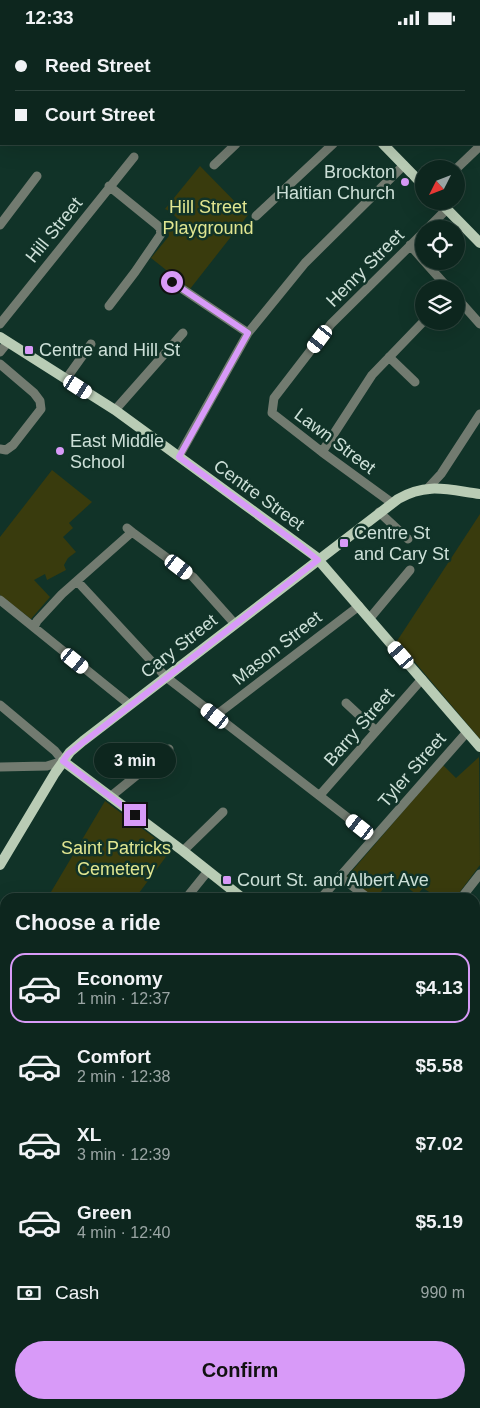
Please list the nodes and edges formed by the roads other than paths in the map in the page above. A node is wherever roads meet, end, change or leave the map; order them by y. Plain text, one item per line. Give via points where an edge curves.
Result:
1 (235, 145) edge
2 (332, 145) edge
3 (384, 145) edge
4 (480, 146) edge
5 (134, 157) dead end
6 (465, 160) edge
7 (214, 165) dead end
8 (404, 165) junction
9 (37, 176) dead end
10 (415, 177) edge
11 (109, 186) junction
12 (445, 210) edge
13 (447, 210) edge
14 (256, 216) dead end
15 (436, 220) edge
16 (0, 225) edge
17 (415, 240) edge
18 (480, 243) edge
19 (410, 245) junction
20 (415, 251) edge
21 (432, 270) edge
22 (441, 280) edge
23 (172, 282) dead end
24 (108, 306) dead end
25 (465, 307) edge
26 (0, 324) edge
27 (480, 324) edge
28 (415, 330) edge
29 (183, 333) dead end
30 (248, 333) junction
31 (4, 339) edge
32 (92, 344) dead end
33 (0, 352) edge
34 (389, 357) junction
35 (0, 364) edge
36 (66, 379) junction
37 (415, 382) dead end
38 (274, 398) joint
39 (116, 410) junction
40 (480, 414) edge
41 (0, 449) edge
42 (322, 452) junction
43 (179, 457) junction
44 (428, 489) junction
45 (480, 494) edge
46 (392, 503) junction
47 (379, 512) junction
48 (408, 539) dead end
49 (318, 560) junction
50 (410, 570) dead end
51 (77, 581) junction
52 (0, 600) edge
53 (359, 605) junction
54 (370, 618) junction
55 (235, 624) junction
56 (34, 627) junction
57 (166, 677) junction
58 (422, 679) junction
59 (346, 703) dead end
60 (0, 705) edge
61 (130, 705) junction
62 (215, 716) junction
63 (376, 731) junction
64 (467, 732) junction
65 (480, 747) edge
66 (169, 749) dead end
67 (63, 761) junction
68 (37, 766) junction
69 (0, 767) edge
70 (49, 783) junction
71 (320, 795) junction
72 (110, 797) junction
73 (224, 812) dead end
74 (374, 838) junction
75 (182, 851) junction
76 (0, 865) edge
77 (208, 871) junction
78 (480, 874) edge
79 (340, 877) junction
80 (190, 893) edge
81 (236, 893) edge
82 (326, 893) edge
83 (362, 893) edge
84 (465, 893) edge

1 - 7 street
2 - 14 street
3 - 8 main road
4 - 6 street
5 - 11 street, Hill Street
8 - 10 main road
8 - 30 street via 305,263
9 - 16 street
11 - 24 street via 160,228 161,234
11 - 26 street, Hill Street
12 - 15 street, Henry Street
13 - 18 main road
17 - 19 street, Henry Street
19 - 20 street
19 - 38 street, Henry Street via 331,324
21 - 22 street
23 - 30 street
25 - 27 street
28 - 34 street
29 - 39 street
30 - 43 street
31 - 33 street
31 - 36 main road, Centre Street
32 - 36 street
34 - 37 street
34 - 42 street via 372,375
35 - 41 street via 34,393 41,409 13,445 6,450
36 - 39 main road, Centre Street
38 - 42 street, Lawn Street via 272,413
39 - 43 main road, Centre Street
40 - 44 street
42 - 46 street, Lawn Street
43 - 49 main road, Centre Street
44 - 45 main road
44 - 46 main road, Cary Street via 410,492
46 - 47 main road, Cary Street
47 - 48 street
47 - 49 main road, Cary Street
49 - 53 main road, Centre Street
49 - 55 main road, Cary Street
50 - 54 street
51 - 55 street via 129,530 192,577
51 - 56 street
51 - 57 street
52 - 56 street
53 - 54 main road, Centre Street
53 - 62 street, Mason Street
54 - 58 main road, Centre Street
55 - 57 main road, Cary Street
56 - 61 street
57 - 61 main road, Cary Street
57 - 62 street
58 - 63 street, Barry Street
58 - 64 main road, Centre Street
59 - 63 street
60 - 67 street
61 - 67 main road, Cary Street
62 - 71 street
63 - 71 street, Barry Street
64 - 65 main road, Centre Street
64 - 74 street, Tyler Street
66 - 72 street
67 - 68 street
67 - 70 main road, Cary Street
67 - 72 main road
68 - 69 street
68 - 70 street via 47,775
70 - 76 main road, Cary Street
71 - 74 street
72 - 75 main road
73 - 75 street
74 - 79 street, Tyler Street
75 - 77 main road
77 - 80 street
77 - 81 main road
78 - 84 street
79 - 82 street, Tyler Street
79 - 83 street

